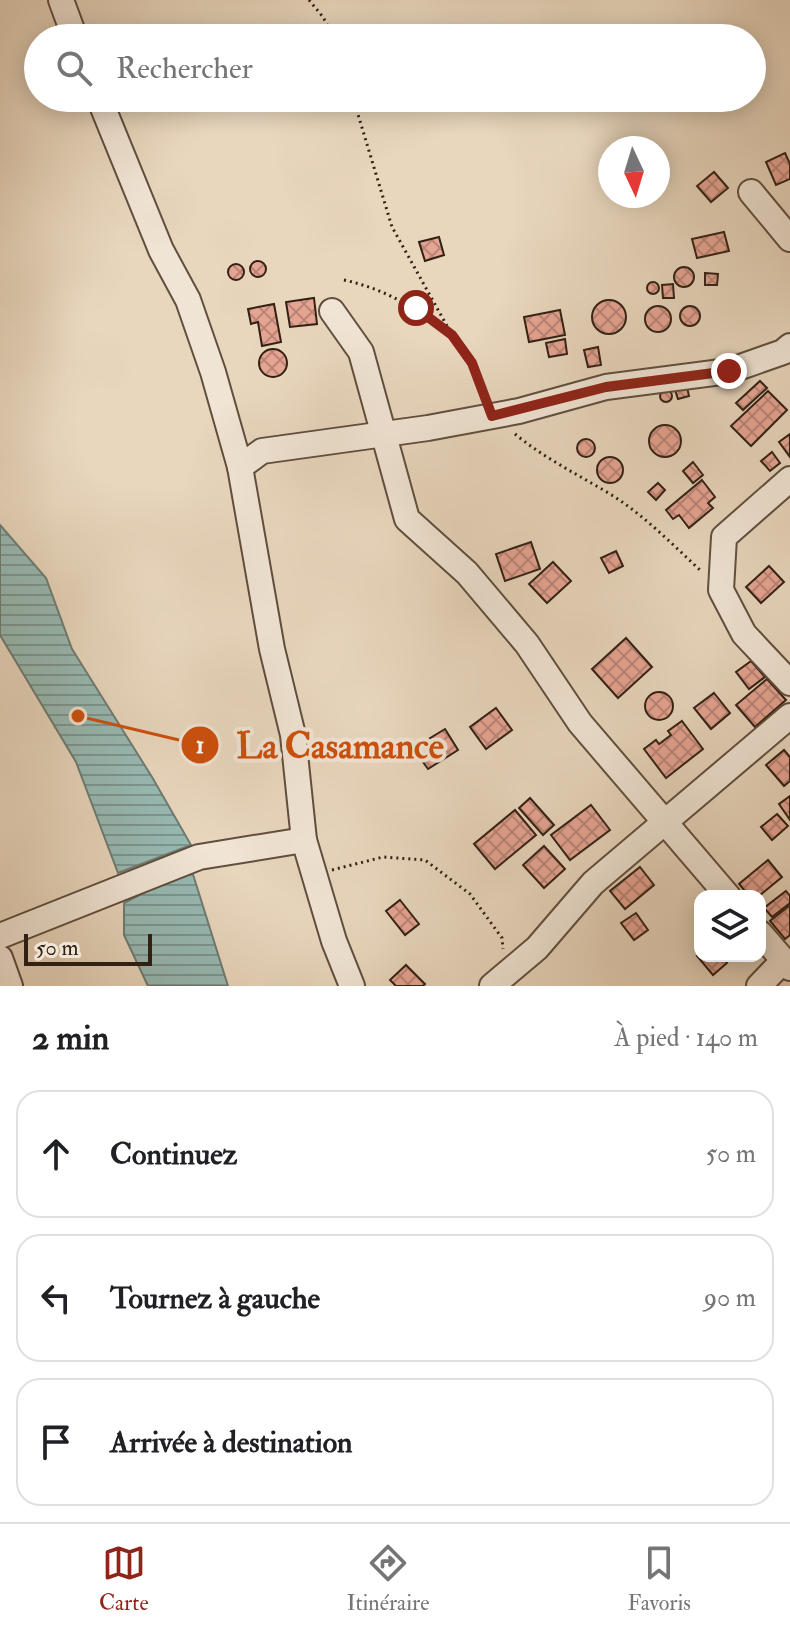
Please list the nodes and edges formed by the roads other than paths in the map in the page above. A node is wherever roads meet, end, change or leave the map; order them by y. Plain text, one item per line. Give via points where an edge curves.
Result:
1 (61, 0) edge
2 (70, 24) edge
3 (105, 112) edge
4 (751, 192) dead end
5 (790, 239) edge
6 (332, 311) dead end
7 (790, 346) edge
8 (230, 433) junction
9 (383, 434) junction
10 (262, 451) junction
11 (240, 467) junction
12 (790, 479) edge
13 (790, 683) edge
14 (790, 716) edge
15 (665, 823) junction
16 (304, 840) junction
17 (723, 890) edge
18 (0, 936) edge
19 (766, 940) edge
20 (0, 958) edge
21 (787, 964) edge
22 (10, 986) edge
23 (352, 986) edge
24 (492, 986) edge
25 (759, 986) edge

1 - 2 street
3 - 8 street via 161,250 188,300
4 - 5 street
6 - 9 street via 361,352
7 - 9 street via 729,371 606,387 492,416
8 - 10 street
8 - 11 street
9 - 10 street
9 - 15 street via 407,519 467,573 527,644 580,723
10 - 11 street
11 - 16 street via 293,735
12 - 13 street via 724,537 721,590 744,634
14 - 15 street
15 - 17 street
15 - 24 street via 593,883 537,948
16 - 18 street via 199,857
16 - 23 street
19 - 21 street
20 - 22 street
21 - 25 street

